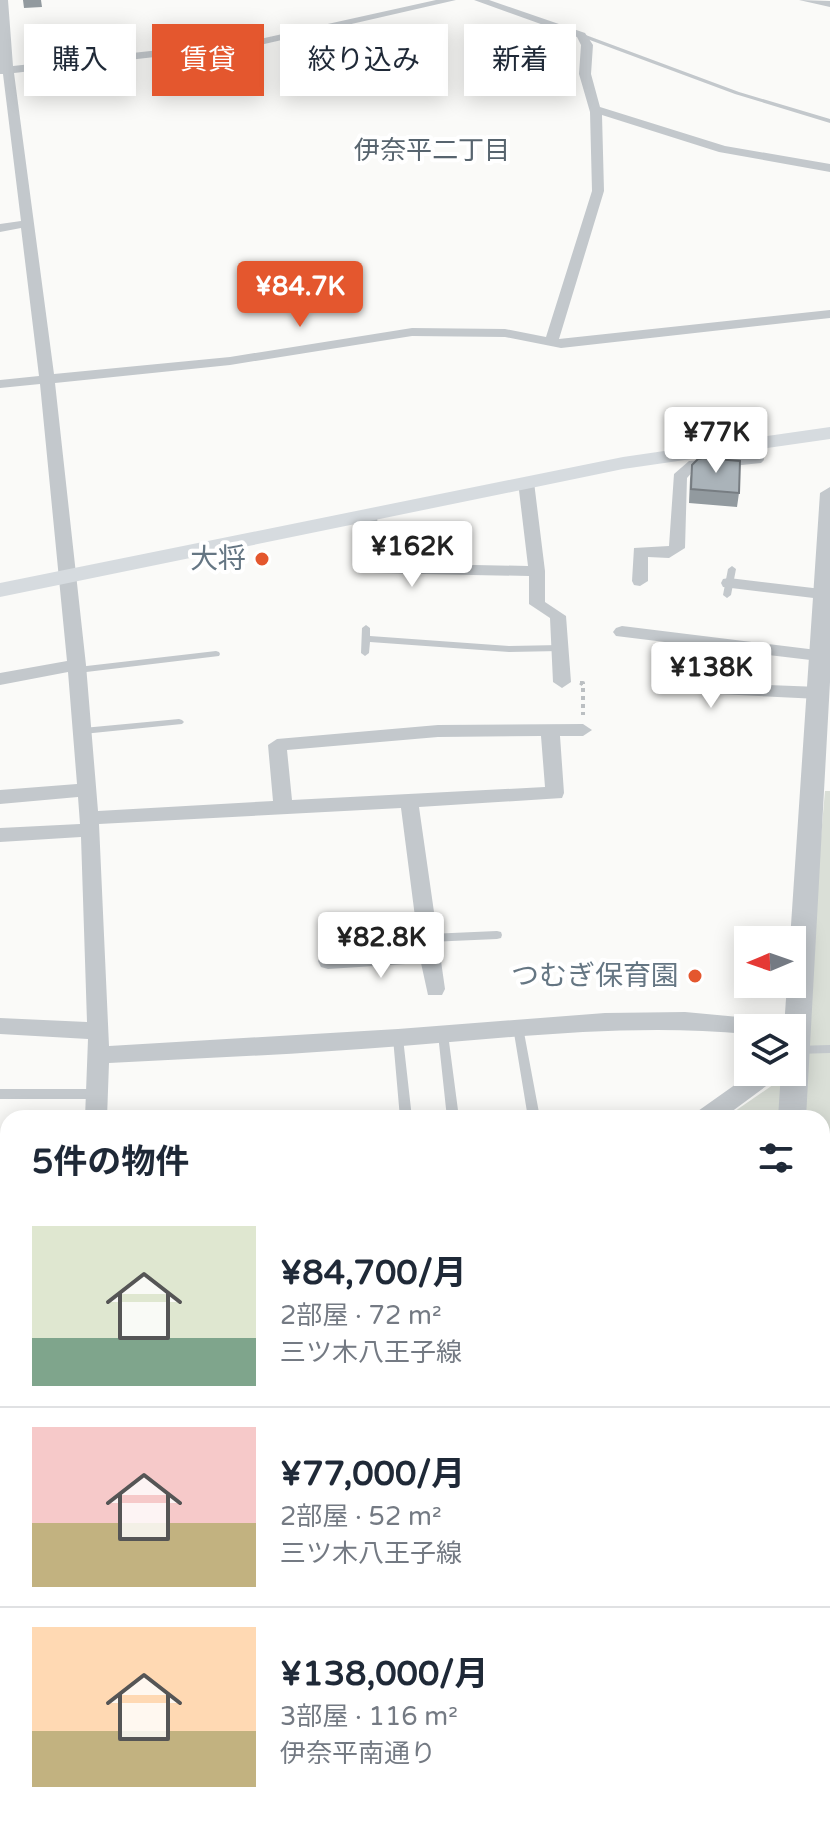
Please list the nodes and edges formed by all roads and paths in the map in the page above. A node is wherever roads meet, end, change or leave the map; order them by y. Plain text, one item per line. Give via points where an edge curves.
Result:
1 (3, 0) edge
2 (451, 0) edge
3 (479, 0) edge
4 (804, 0) edge
5 (830, 4) edge
6 (581, 35) junction
7 (4, 70) edge
8 (595, 109) junction
9 (830, 121) edge
10 (830, 168) edge
11 (29, 223) junction
12 (0, 228) edge
13 (830, 314) edge
14 (551, 342) junction
15 (47, 380) junction
16 (0, 384) edge
17 (830, 433) edge
18 (752, 446) junction
19 (526, 482) junction
20 (830, 493) edge
21 (369, 515) junction
22 (537, 571) junction
23 (70, 577) junction
24 (640, 581) dead end
25 (729, 583) dead end
26 (0, 590) edge
27 (827, 595) edge
28 (366, 628) dead end
29 (622, 632) dead end
30 (681, 638) junction
31 (366, 639) junction
32 (560, 648) junction
33 (365, 653) dead end
34 (216, 654) dead end
35 (819, 655) junction
36 (78, 668) junction
37 (0, 679) edge
38 (562, 682) joint
39 (819, 693) junction
40 (179, 722) dead end
41 (550, 730) junction
42 (583, 730) joint
43 (83, 731) junction
44 (87, 790) junction
45 (0, 797) edge
46 (409, 801) junction
47 (283, 806) junction
48 (90, 824) junction
49 (1, 840) edge
50 (497, 935) dead end
51 (430, 946) junction
52 (328, 961) dead end
53 (435, 989) dead end
54 (797, 1014) edge
55 (734, 1025) edge
56 (0, 1026) edge
57 (518, 1027) junction
58 (97, 1031) junction
59 (443, 1034) junction
60 (398, 1038) junction
61 (806, 1048) edge
62 (830, 1049) edge
63 (99, 1055) junction
64 (750, 1086) edge
65 (793, 1086) edge
66 (0, 1094) edge
67 (97, 1094) junction
68 (96, 1110) edge
69 (405, 1110) edge
70 (452, 1110) edge
71 (533, 1110) edge
72 (717, 1110) edge
73 (792, 1110) edge

1 - 7 street
2 - 7 street via 260,42
3 - 6 street
4 - 5 street
6 - 8 street via 587,45 585,74
6 - 9 lane
7 - 11 street
8 - 10 street via 723,149
8 - 14 street via 598,191
11 - 12 street
11 - 15 street
13 - 14 street
14 - 15 street via 505,333 412,332 230,361
15 - 16 street
15 - 23 street
17 - 18 main road
18 - 19 main road
18 - 24 street via 756,460 689,466 679,477 677,548 669,553 640,552
19 - 21 main road
19 - 22 street
20 - 27 street
21 - 22 street via 372,568
21 - 23 main road
22 - 32 street via 537,604 558,616
23 - 26 main road
23 - 36 street
25 - 27 street
27 - 35 street
28 - 31 lane
29 - 30 street
30 - 35 street
30 - 39 street via 684,688
31 - 32 lane
31 - 33 lane
32 - 38 street
34 - 36 lane
35 - 39 street
36 - 37 street
36 - 43 street
38 - 42 path via 583,683
39 - 54 street
40 - 43 lane
41 - 42 street
41 - 46 street via 555,793
41 - 47 street via 438,731 277,745
43 - 44 street
44 - 45 street
44 - 48 street
46 - 47 street
46 - 51 street
47 - 48 street
48 - 49 street
48 - 58 street
50 - 51 lane
51 - 52 street
51 - 53 street
55 - 57 street via 685,1020
56 - 58 street
57 - 59 street
57 - 71 lane
58 - 63 street
59 - 60 street
59 - 70 lane
60 - 63 street
60 - 69 lane
61 - 62 lane
63 - 67 street
64 - 72 street
65 - 73 street
66 - 67 lane
67 - 68 street

